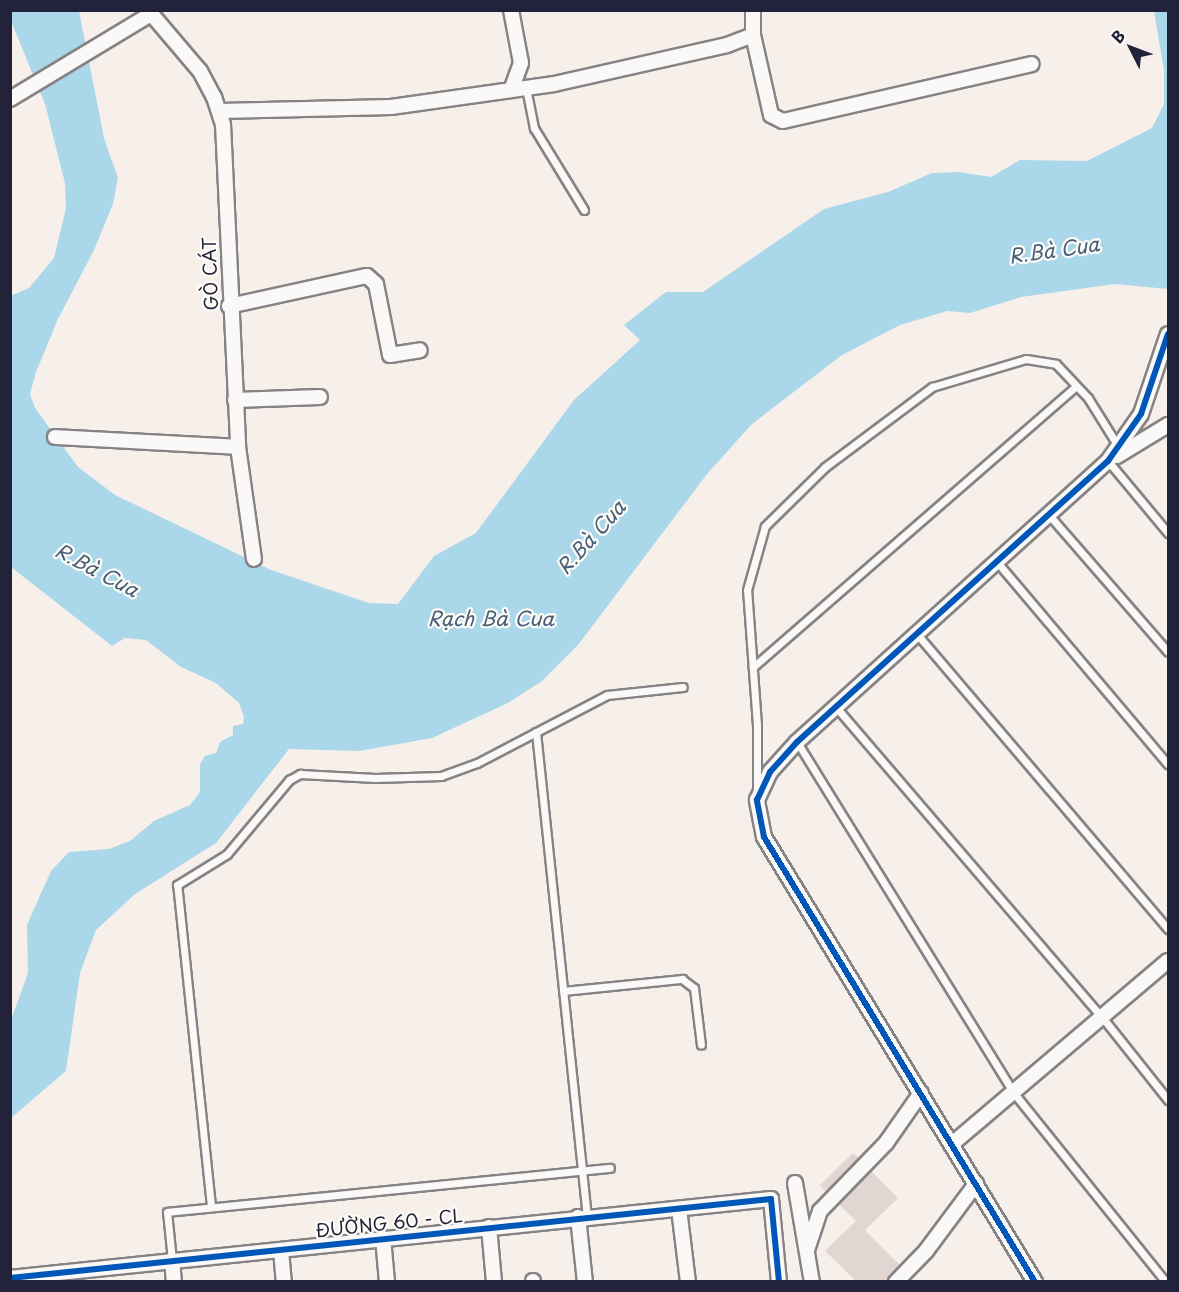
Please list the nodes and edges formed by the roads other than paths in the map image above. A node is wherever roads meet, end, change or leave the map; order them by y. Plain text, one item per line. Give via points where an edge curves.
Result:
1 (510, 10) edge
2 (753, 10) edge
3 (149, 12) edge
4 (753, 35) junction
5 (1032, 64) dead end
6 (526, 88) junction
7 (511, 90) junction
8 (10, 99) edge
9 (219, 111) junction
10 (584, 210) dead end
11 (229, 306) junction
12 (1168, 334) edge
13 (420, 350) dead end
14 (1076, 386) junction
15 (320, 397) dead end
16 (235, 400) junction
17 (1168, 425) edge
18 (55, 438) dead end
19 (238, 447) junction
20 (1119, 448) junction
21 (1108, 461) junction
22 (1049, 515) junction
23 (1168, 533) edge
24 (254, 559) dead end
25 (997, 562) junction
26 (916, 633) junction
27 (1168, 652) edge
28 (753, 668) junction
29 (683, 687) dead end
30 (835, 706) junction
31 (536, 732) junction
32 (796, 742) junction
33 (1168, 764) edge
34 (757, 800) junction
35 (1168, 929) edge
36 (1168, 961) edge
37 (563, 990) junction
38 (1102, 1017) junction
39 (701, 1045) dead end
40 (1013, 1092) junction
41 (921, 1093) junction
42 (1168, 1100) edge
43 (952, 1144) junction
44 (610, 1168) dead end
45 (582, 1171) junction
46 (795, 1183) dead end
47 (976, 1184) junction
48 (211, 1206) junction
49 (679, 1209) junction
50 (583, 1217) junction
51 (489, 1227) junction
52 (383, 1238) junction
53 (280, 1250) junction
54 (807, 1250) junction
55 (172, 1260) junction
56 (62, 1277) edge
57 (10, 1278) edge
58 (174, 1281) edge
59 (284, 1281) edge
60 (387, 1281) edge
61 (494, 1281) edge
62 (585, 1281) edge
63 (688, 1281) edge
64 (779, 1281) edge
65 (812, 1281) edge
66 (896, 1281) edge
67 (1035, 1281) edge
68 (1166, 1281) edge

1 - 7 street via 520,63
2 - 4 street
3 - 8 street via 59,73
3 - 9 street, GÒ CÁT via 200,71
4 - 5 street via 771,115 783,121
4 - 6 street via 727,45
6 - 7 street
6 - 10 lane via 534,128
7 - 9 street via 391,106
9 - 11 street, GÒ CÁT via 225,137
11 - 13 street via 367,276 376,284 390,355
11 - 16 street, GÒ CÁT
12 - 20 street via 1141,414
14 - 20 lane
14 - 28 lane
14 - 28 lane via 1056,364 1026,359 932,387 825,467 765,526 747,590
15 - 16 street
16 - 19 street, GÒ CÁT
17 - 21 street
18 - 19 street
19 - 24 street, GÒ CÁT
20 - 21 street
21 - 22 street
21 - 23 lane
22 - 25 street
22 - 27 lane
25 - 26 street
25 - 33 lane
26 - 30 street
26 - 35 lane
28 - 34 lane
29 - 31 lane via 607,695
30 - 32 street
30 - 38 lane
31 - 37 lane
31 - 48 lane via 477,764 441,776 300,774 283,786 227,854 177,885
32 - 34 street via 770,772
32 - 40 lane
34 - 41 street via 765,837
36 - 38 street
37 - 39 lane via 682,979 694,988
37 - 45 lane
38 - 40 street
38 - 42 lane
40 - 43 street
40 - 68 lane
41 - 43 street
41 - 54 street via 886,1143 820,1211
43 - 47 street
44 - 45 lane
45 - 48 lane
45 - 50 lane
46 - 54 street
47 - 66 street via 926,1251
47 - 67 street
48 - 55 lane via 167,1212
49 - 50 street, ĐƯỜNG 60 - CL
49 - 63 street
49 - 64 street, ĐƯỜNG 60 - CL via 771,1199
50 - 51 street, ĐƯỜNG 60 - CL
50 - 62 street
51 - 52 street, ĐƯỜNG 60 - CL
51 - 61 street
52 - 53 street, ĐƯỜNG 60 - CL
52 - 60 street
53 - 55 street, ĐƯỜNG 60 - CL
53 - 59 street
54 - 65 street
55 - 56 street, ĐƯỜNG 60 - CL
55 - 58 street
56 - 57 street, ĐƯỜNG 60 - CL

